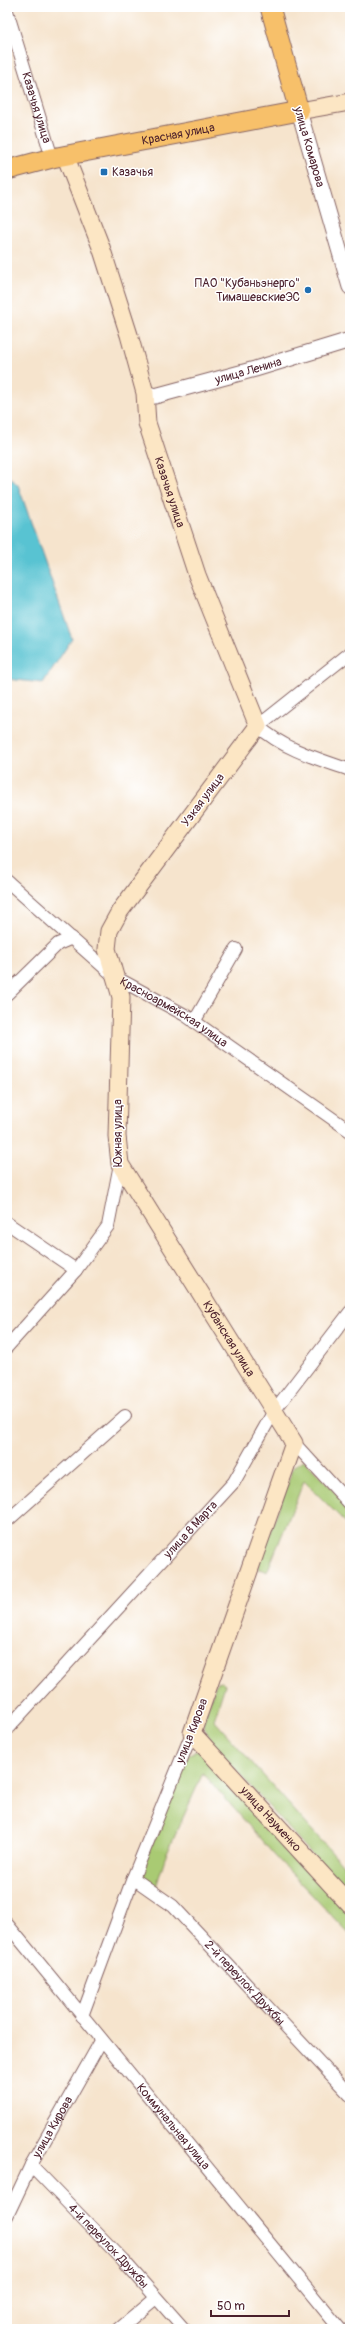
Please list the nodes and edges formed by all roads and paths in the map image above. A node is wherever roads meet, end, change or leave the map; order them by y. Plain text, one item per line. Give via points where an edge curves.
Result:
1 (270, 7) edge
2 (7, 11) edge
3 (350, 102) edge
4 (299, 111) junction
5 (59, 157) junction
6 (7, 170) edge
7 (350, 287) edge
8 (350, 340) edge
9 (145, 393) junction
10 (350, 653) edge
11 (258, 726) junction
12 (350, 770) edge
13 (7, 881) edge
14 (72, 938) junction
15 (236, 949) dead end
16 (115, 977) junction
17 (7, 994) edge
18 (194, 1022) junction
19 (350, 1131) edge
20 (120, 1164) junction
21 (8, 1226) edge
22 (76, 1270) junction
23 (350, 1312) edge
24 (7, 1347) edge
25 (274, 1411) junction
26 (125, 1416) dead end
27 (294, 1443) junction
28 (350, 1504) edge
29 (7, 1520) edge
30 (7, 1729) edge
31 (192, 1733) junction
32 (133, 1878) junction
33 (350, 1905) edge
34 (7, 1924) edge
35 (82, 2016) junction
36 (101, 2041) junction
37 (350, 2095) edge
38 (31, 2165) junction
39 (11, 2194) edge
40 (7, 2216) edge
41 (156, 2298) junction
42 (119, 2329) edge
43 (184, 2329) edge
44 (340, 2329) edge

1 - 4 main road, улица Комарова
2 - 5 street, Казачья улица
3 - 4 main road, Красная улица
4 - 5 main road, Красная улица
4 - 7 street, улица Комарова
5 - 6 main road, Красная улица
5 - 9 main road, Казачья улица via 101,247
8 - 9 street, улица Ленина via 155,396
9 - 11 main road, Казачья улица via 147,423 197,575
10 - 11 street, Узкая улица
11 - 12 street via 266,734 303,753
11 - 16 main road, Узкая улица via 120,911 107,940 108,955
13 - 14 street, Красноармейская улица
14 - 16 street, Красноармейская улица
14 - 17 street via 58,944
15 - 18 street
16 - 18 street, Красноармейская улица
16 - 20 main road, Южная улица via 121,997 117,1136
18 - 19 street, Красноармейская улица
20 - 22 street, Южная улица via 108,1226
20 - 25 main road, Кубанская улица
21 - 22 street
22 - 24 street, Южная улица
23 - 25 street, улица 8 Марта
25 - 27 main road, Кубанская улица
25 - 30 street, улица 8 Марта via 234,1482
26 - 29 street
27 - 28 street, Кубанская улица
27 - 31 main road, улица Кирова
31 - 32 street, улица Кирова
31 - 33 main road, улица Науменко
32 - 35 street, улица Кирова
32 - 37 street, 2-й переулок Дружбы via 173,1906
34 - 35 street, Коммунальная улица
35 - 36 street, Коммунальная улица
36 - 38 street, улица Кирова
36 - 44 street, Коммунальная улица
38 - 39 street, улица Кирова
38 - 41 street, 4-й переулок Дружбы
39 - 40 street, улица Кирова
41 - 42 street
41 - 43 street, 4-й переулок Дружбы

